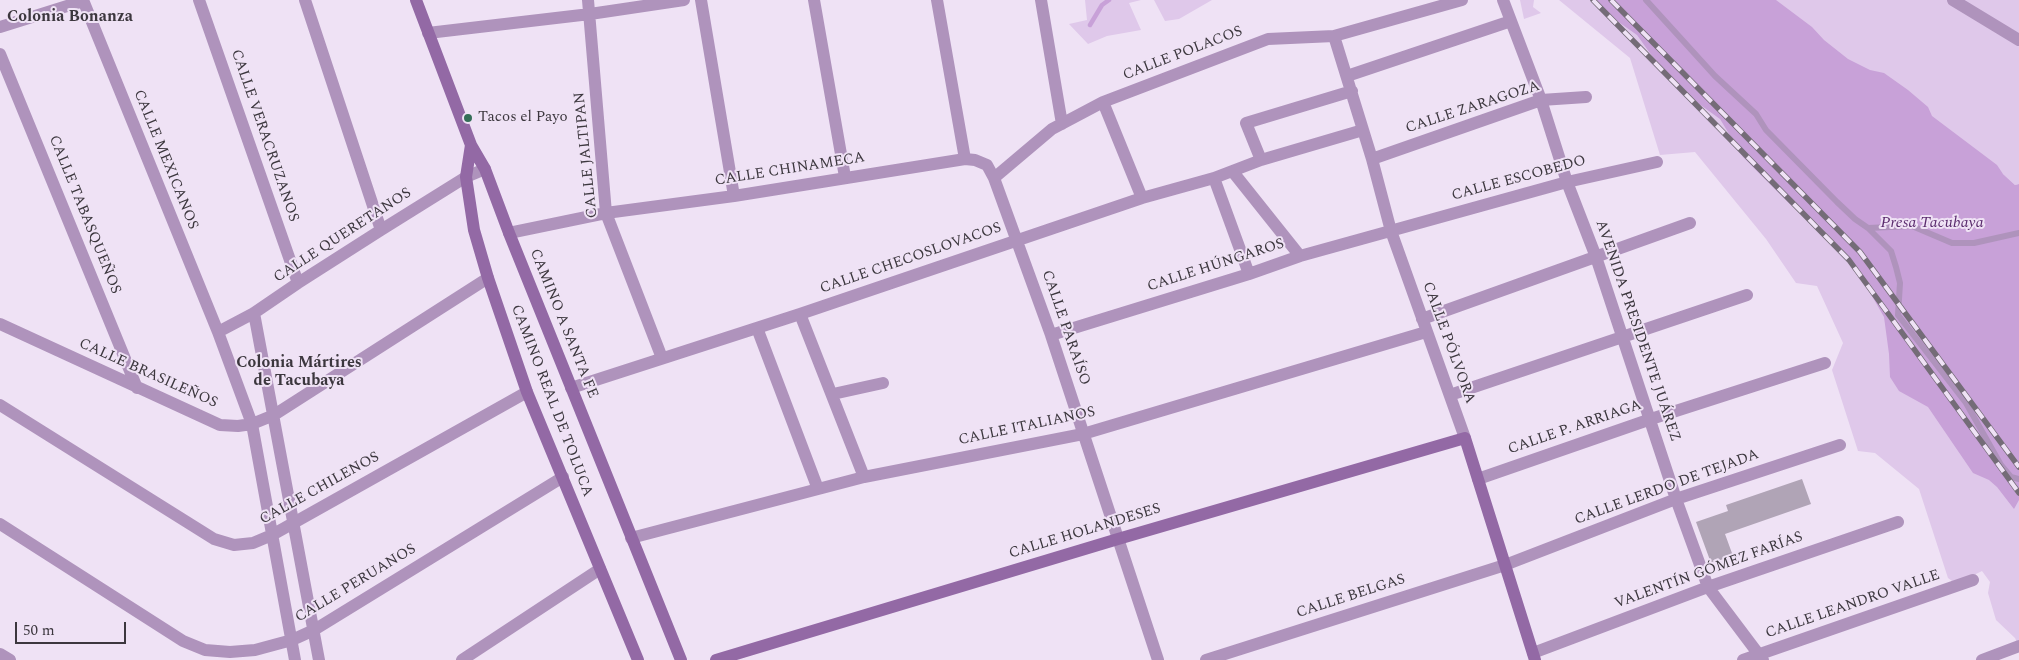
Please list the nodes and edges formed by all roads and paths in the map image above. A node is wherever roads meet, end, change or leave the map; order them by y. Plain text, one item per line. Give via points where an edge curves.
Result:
1 (83, 0) edge
2 (199, 0) edge
3 (305, 0) edge
4 (416, 0) edge
5 (588, 0) edge
6 (684, 0) edge
7 (701, 0) edge
8 (814, 0) edge
9 (936, 0) edge
10 (1041, 0) edge
11 (1462, 0) edge
12 (1503, 0) edge
13 (1646, 0) edge
14 (1953, 0) edge
15 (590, 14) junction
16 (1511, 21) junction
17 (0, 27) edge
18 (428, 33) junction
19 (1334, 36) junction
20 (2019, 40) edge
21 (0, 54) edge
22 (1347, 76) junction
23 (1352, 91) junction
24 (1586, 97) dead end
25 (1541, 100) junction
26 (1103, 102) junction
27 (1057, 127) junction
28 (1363, 130) junction
29 (472, 145) junction
30 (1372, 159) junction
31 (965, 160) junction
32 (1261, 160) junction
33 (1657, 162) dead end
34 (485, 168) junction
35 (1233, 172) junction
36 (466, 177) junction
37 (845, 177) junction
38 (994, 178) junction
39 (1214, 178) junction
40 (1567, 182) junction
41 (734, 196) junction
42 (1142, 198) junction
43 (606, 213) junction
44 (1690, 223) dead end
45 (1868, 228) junction
46 (381, 230) junction
47 (1391, 231) junction
48 (2019, 232) edge
49 (509, 233) junction
50 (1017, 239) junction
51 (1300, 256) junction
52 (1596, 256) junction
53 (1249, 274) junction
54 (488, 278) junction
55 (298, 283) junction
56 (1747, 295) dead end
57 (254, 313) junction
58 (800, 314) junction
59 (1422, 319) junction
60 (0, 324) edge
61 (757, 328) junction
62 (218, 332) junction
63 (1426, 332) junction
64 (1051, 335) junction
65 (1622, 337) junction
66 (662, 358) junction
67 (1825, 362) dead end
68 (883, 383) dead end
69 (137, 388) junction
70 (571, 388) junction
71 (527, 392) junction
72 (833, 394) junction
73 (1450, 395) junction
74 (0, 405) edge
75 (274, 415) junction
76 (1651, 419) junction
77 (252, 424) junction
78 (1083, 434) junction
79 (1465, 438) junction
80 (1840, 445) dead end
81 (563, 477) junction
82 (864, 477) junction
83 (1478, 479) junction
84 (2019, 480) edge
85 (818, 489) junction
86 (1676, 499) junction
87 (293, 522) junction
88 (1898, 522) dead end
89 (0, 524) edge
90 (272, 535) junction
91 (631, 538) junction
92 (1118, 539) junction
93 (1505, 565) junction
94 (600, 570) junction
95 (1974, 580) dead end
96 (1708, 587) junction
97 (314, 630) junction
98 (292, 640) junction
99 (2019, 646) edge
100 (0, 654) edge
101 (1534, 656) edge
102 (1761, 657) edge
103 (10, 660) edge
104 (295, 660) edge
105 (319, 660) edge
106 (462, 660) edge
107 (638, 660) edge
108 (681, 660) edge
109 (716, 660) edge
110 (1158, 660) edge
111 (1206, 660) edge
112 (1743, 660) edge
113 (1982, 660) edge

1 - 17 street
1 - 62 street, CALLE MEXICANOS
2 - 55 street, CALLE VERACRUZANOS
3 - 46 street
4 - 18 main road, CAMINO A SANTA FE
5 - 15 street, CALLE JALTIPAN
6 - 15 street
7 - 41 street
8 - 37 street
9 - 31 street
10 - 27 street
11 - 19 street, CALLE POLACOS
12 - 16 street, AVENIDA PRESIDENTE JUÁREZ
13 - 45 lane via 1836,202
14 - 20 street
15 - 18 street
15 - 43 street, CALLE JALTIPAN
16 - 22 street
16 - 25 street, AVENIDA PRESIDENTE JUÁREZ
18 - 29 main road, CAMINO A SANTA FE
19 - 22 street, CALLE PÓLVORA
19 - 26 street, CALLE POLACOS via 1268,39
21 - 69 street, CALLE TABASQUEÑOS
22 - 23 street, CALLE PÓLVORA
23 - 28 street, CALLE PÓLVORA
23 - 32 street via 1246,124
24 - 25 street, CALLE ZARAGOZA
25 - 30 street, CALLE ZARAGOZA
25 - 40 street, AVENIDA PRESIDENTE JUÁREZ
26 - 27 street, CALLE POLACOS
26 - 42 street
27 - 38 street
28 - 30 street, CALLE PÓLVORA
28 - 32 street, CALLE CHECOSLOVACOS
29 - 34 main road, CAMINO A SANTA FE
29 - 36 main road, CAMINO REAL DE TOLUCA
30 - 47 street, CALLE PÓLVORA
31 - 37 street, CALLE CHINAMECA
31 - 38 street, CALLE CHINAMECA via 987,165
32 - 35 street, CALLE CHECOSLOVACOS
33 - 40 street, CALLE ESCOBEDO
34 - 36 street, CALLE QUERETANOS
34 - 49 main road, CAMINO A SANTA FE
35 - 39 street, CALLE CHECOSLOVACOS
35 - 51 street
36 - 46 street, CALLE QUERETANOS
36 - 54 main road, CAMINO REAL DE TOLUCA via 474,230
37 - 41 street, CALLE CHINAMECA
38 - 50 street, CALLE PARAÍSO
39 - 42 street, CALLE CHECOSLOVACOS
39 - 53 street
40 - 47 street, CALLE ESCOBEDO
40 - 52 street, AVENIDA PRESIDENTE JUÁREZ
41 - 43 street, CALLE CHINAMECA
42 - 50 street, CALLE CHECOSLOVACOS
43 - 49 street, CALLE CHINAMECA
43 - 66 street, CALLE JALTIPAN
44 - 52 street
45 - 48 lane via 1912,226 1952,243 1974,243
45 - 84 lane via 1891,251 1900,283 1898,315 1966,403 2001,465 2011,477
46 - 55 street, CALLE QUERETANOS
47 - 51 street, CALLE HÚNGAROS
47 - 59 street, CALLE PÓLVORA
49 - 70 main road, CAMINO A SANTA FE
50 - 58 street, CALLE CHECOSLOVACOS
50 - 64 street, CALLE PARAÍSO
51 - 53 street, CALLE HÚNGAROS
52 - 59 street
52 - 65 street, AVENIDA PRESIDENTE JUÁREZ
53 - 64 street, CALLE HÚNGAROS
54 - 71 main road, CAMINO REAL DE TOLUCA
54 - 75 street, CALLE BRASILEÑOS
55 - 57 street, CALLE QUERETANOS
56 - 65 street
57 - 62 street, CALLE QUERETANOS
57 - 75 street
58 - 61 street, CALLE CHECOSLOVACOS
58 - 72 street
59 - 63 street, CALLE PÓLVORA
60 - 69 street, CALLE BRASILEÑOS
61 - 66 street, CALLE CHECOSLOVACOS
61 - 85 street
62 - 77 street, CALLE MEXICANOS
63 - 73 street, CALLE PÓLVORA
63 - 78 street, CALLE ITALIANOS
64 - 78 street, CALLE PARAÍSO
65 - 73 street
65 - 76 street, AVENIDA PRESIDENTE JUÁREZ
66 - 70 street, CALLE CHECOSLOVACOS
67 - 76 street, CALLE P. ARRIAGA
68 - 72 street
69 - 77 street, CALLE BRASILEÑOS via 220,425
70 - 91 main road, CAMINO A SANTA FE
71 - 81 main road, CAMINO REAL DE TOLUCA
71 - 87 street, CALLE CHILENOS
72 - 82 street
73 - 79 street, CALLE PÓLVORA
74 - 90 street, CALLE CHILENOS via 214,540 234,545 253,543
75 - 77 street, CALLE BRASILEÑOS
75 - 87 street
76 - 83 street, CALLE P. ARRIAGA
76 - 86 street, AVENIDA PRESIDENTE JUÁREZ
77 - 90 street, CALLE MEXICANOS
78 - 82 street, CALLE ITALIANOS
78 - 92 street, CALLE PARAÍSO
79 - 83 main road, CALLE PÓLVORA
79 - 92 main road, CALLE HOLANDESES
80 - 86 street, CALLE LERDO DE TEJADA
81 - 94 main road, CAMINO REAL DE TOLUCA
81 - 97 street, CALLE PERUANOS
82 - 85 street, CALLE ITALIANOS
83 - 93 main road, CALLE PÓLVORA
85 - 91 street, CALLE ITALIANOS
86 - 93 street, CALLE LERDO DE TEJADA
86 - 96 street, AVENIDA PRESIDENTE JUÁREZ
87 - 90 street, CALLE CHILENOS
87 - 97 street
88 - 96 street, VALENTÍN GÓMEZ FARÍAS
89 - 98 street, CALLE PERUANOS via 183,642 205,650 230,652 255,650
90 - 98 street, CALLE MEXICANOS
91 - 108 main road, CAMINO A SANTA FE
92 - 109 main road, CALLE HOLANDESES
92 - 110 street, CALLE PARAÍSO
93 - 101 main road, CALLE PÓLVORA
93 - 111 street, CALLE BELGAS
94 - 106 street
94 - 107 main road, CAMINO REAL DE TOLUCA
95 - 102 street, CALLE LEANDRO VALLE
96 - 101 street, VALENTÍN GÓMEZ FARÍAS
96 - 102 street, AVENIDA PRESIDENTE JUÁREZ
97 - 98 street, CALLE PERUANOS
97 - 105 street
98 - 104 street, CALLE MEXICANOS
99 - 113 street
100 - 103 street
102 - 112 street, CALLE LEANDRO VALLE

